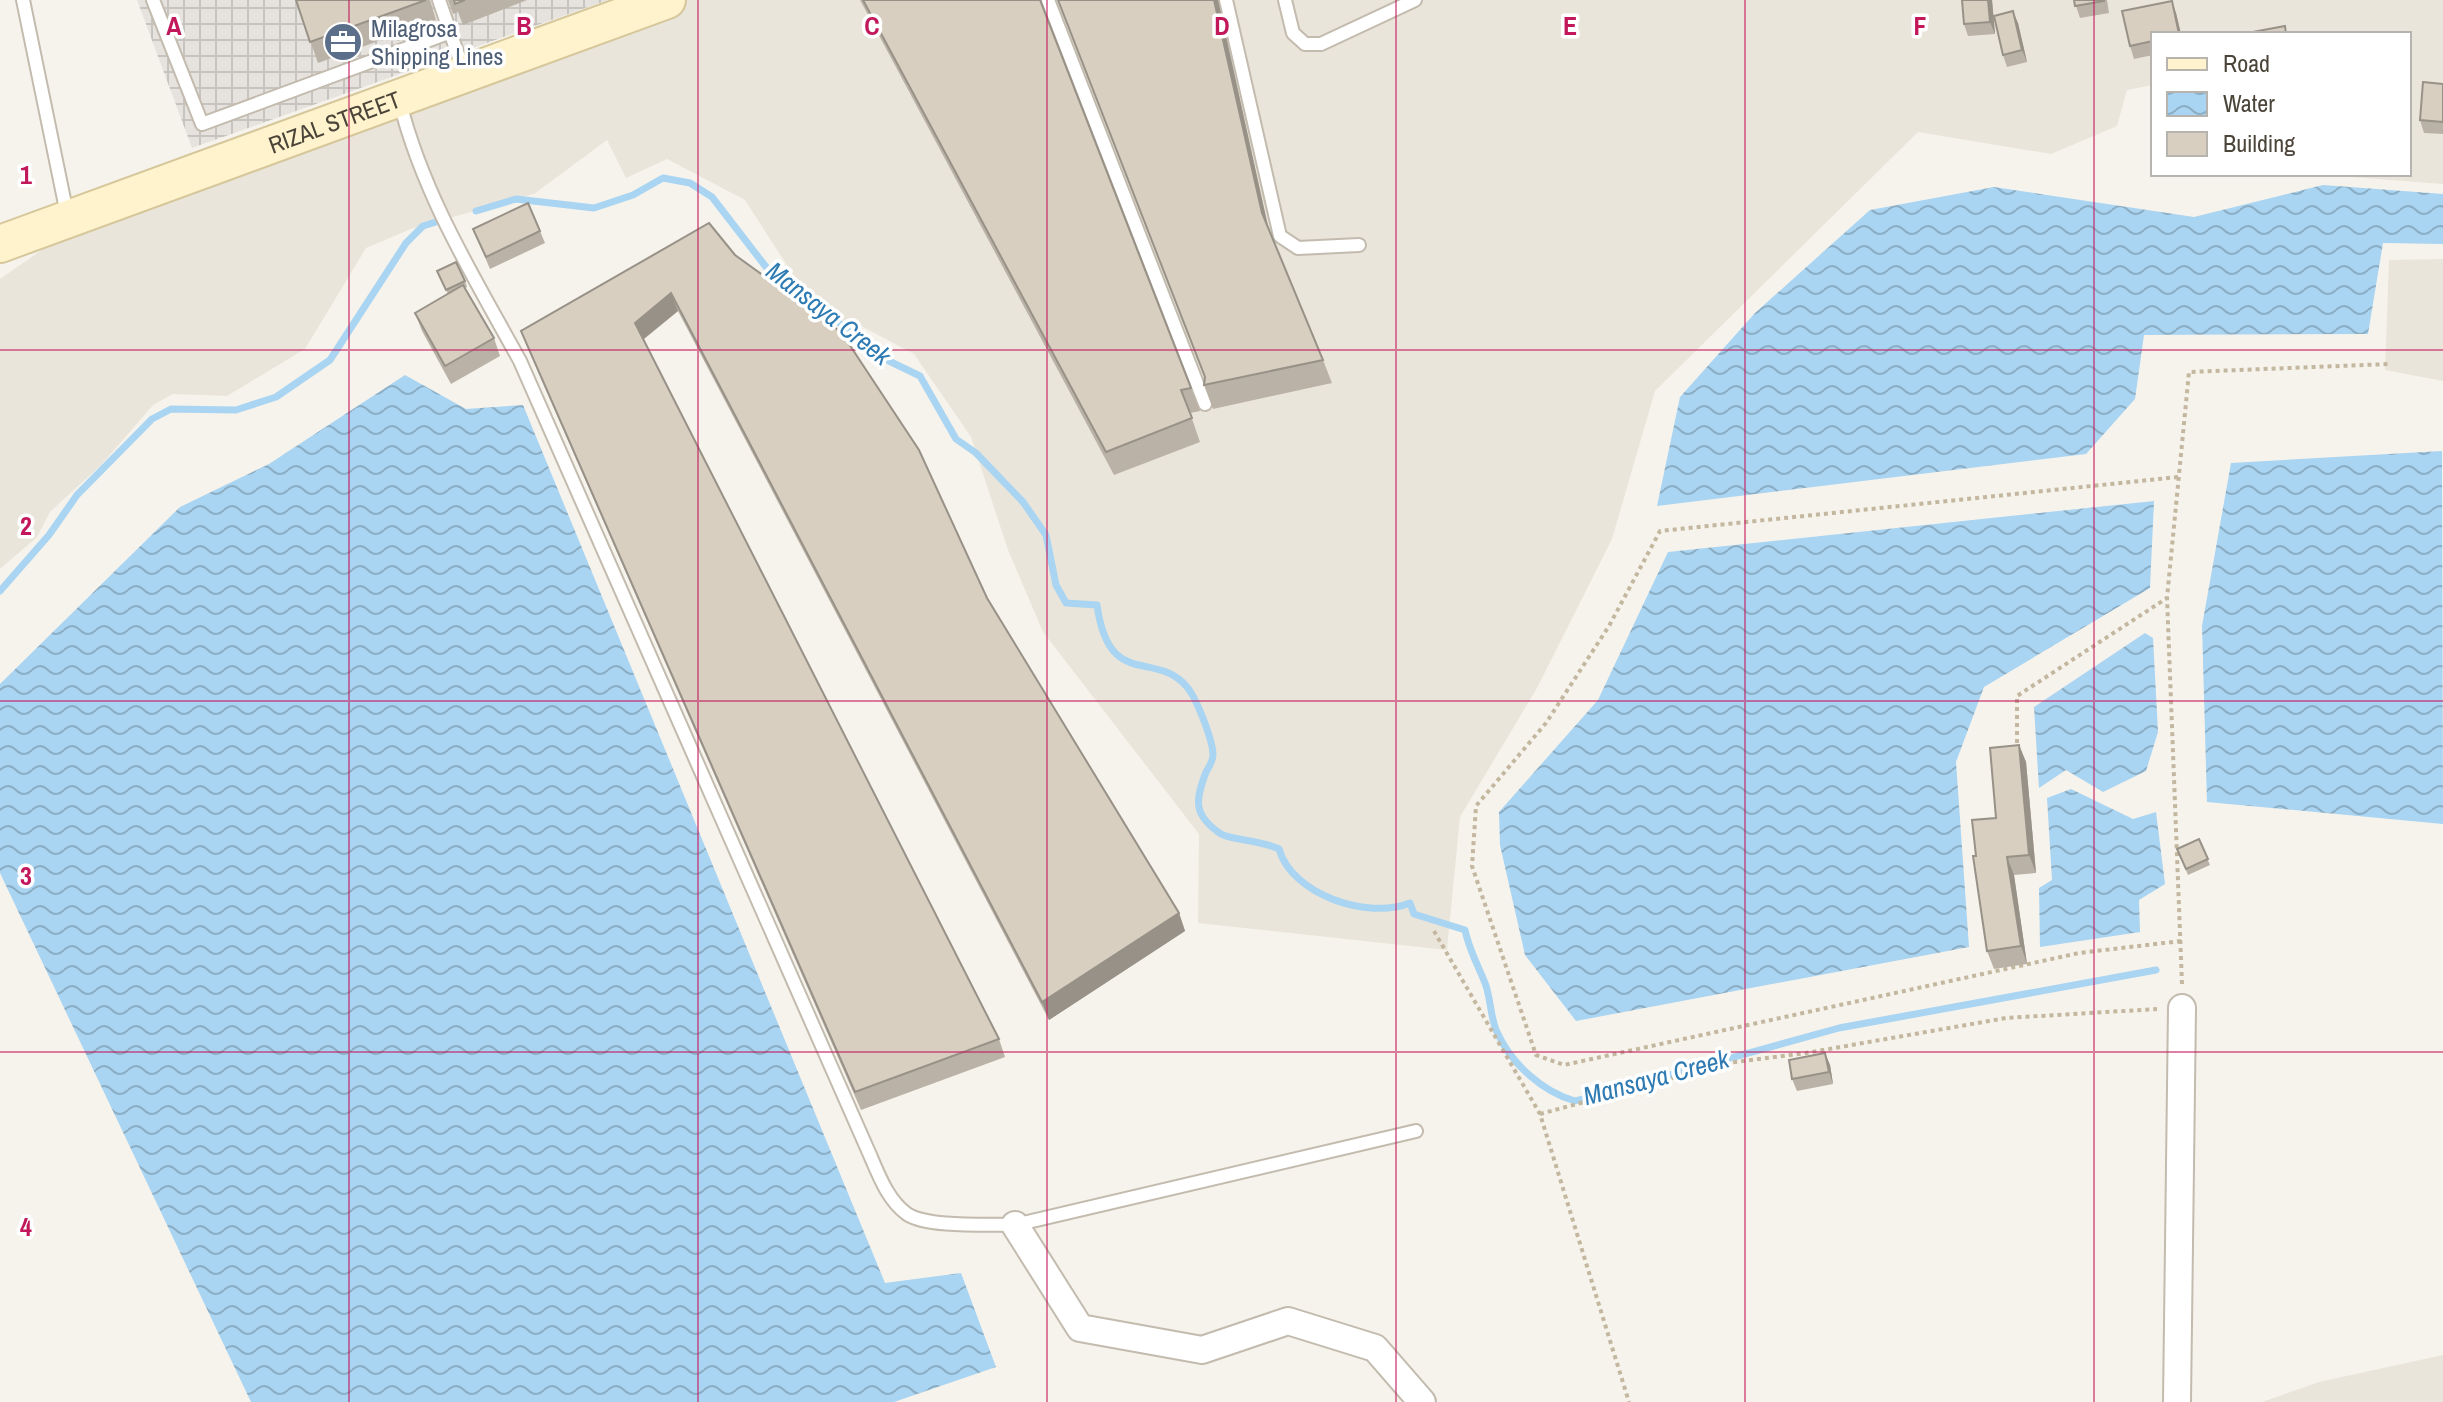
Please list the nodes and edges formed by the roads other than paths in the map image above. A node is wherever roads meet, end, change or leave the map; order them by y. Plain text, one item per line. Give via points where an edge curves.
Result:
1 (23, 0) edge
2 (153, 0) edge
3 (439, 0) edge
4 (667, 0) edge
5 (1048, 0) edge
6 (1226, 0) edge
7 (1285, 0) edge
8 (1415, 0) edge
9 (448, 33) junction
10 (464, 72) junction
11 (398, 96) junction
12 (68, 217) junction
13 (0, 244) edge
14 (1359, 245) dead end
15 (1205, 404) edge
16 (2182, 1008) road end
17 (1416, 1131) dead end
18 (1015, 1225) junction
19 (1422, 1402) edge
20 (2177, 1402) edge

1 - 12 lane
2 - 9 lane via 202,124
3 - 9 lane
4 - 10 main road, RIZAL STREET via 618,11
5 - 15 lane
6 - 14 lane via 1280,236 1298,248
7 - 8 lane via 1293,33 1305,44 1321,44
9 - 10 lane
10 - 11 main road, RIZAL STREET
11 - 12 main road, RIZAL STREET
11 - 18 lane via 408,136 445,225 520,361 887,1192 909,1215 949,1223
12 - 13 main road, RIZAL STREET
16 - 20 street
17 - 18 lane
18 - 19 street via 1080,1328 1202,1350 1288,1321 1375,1348

